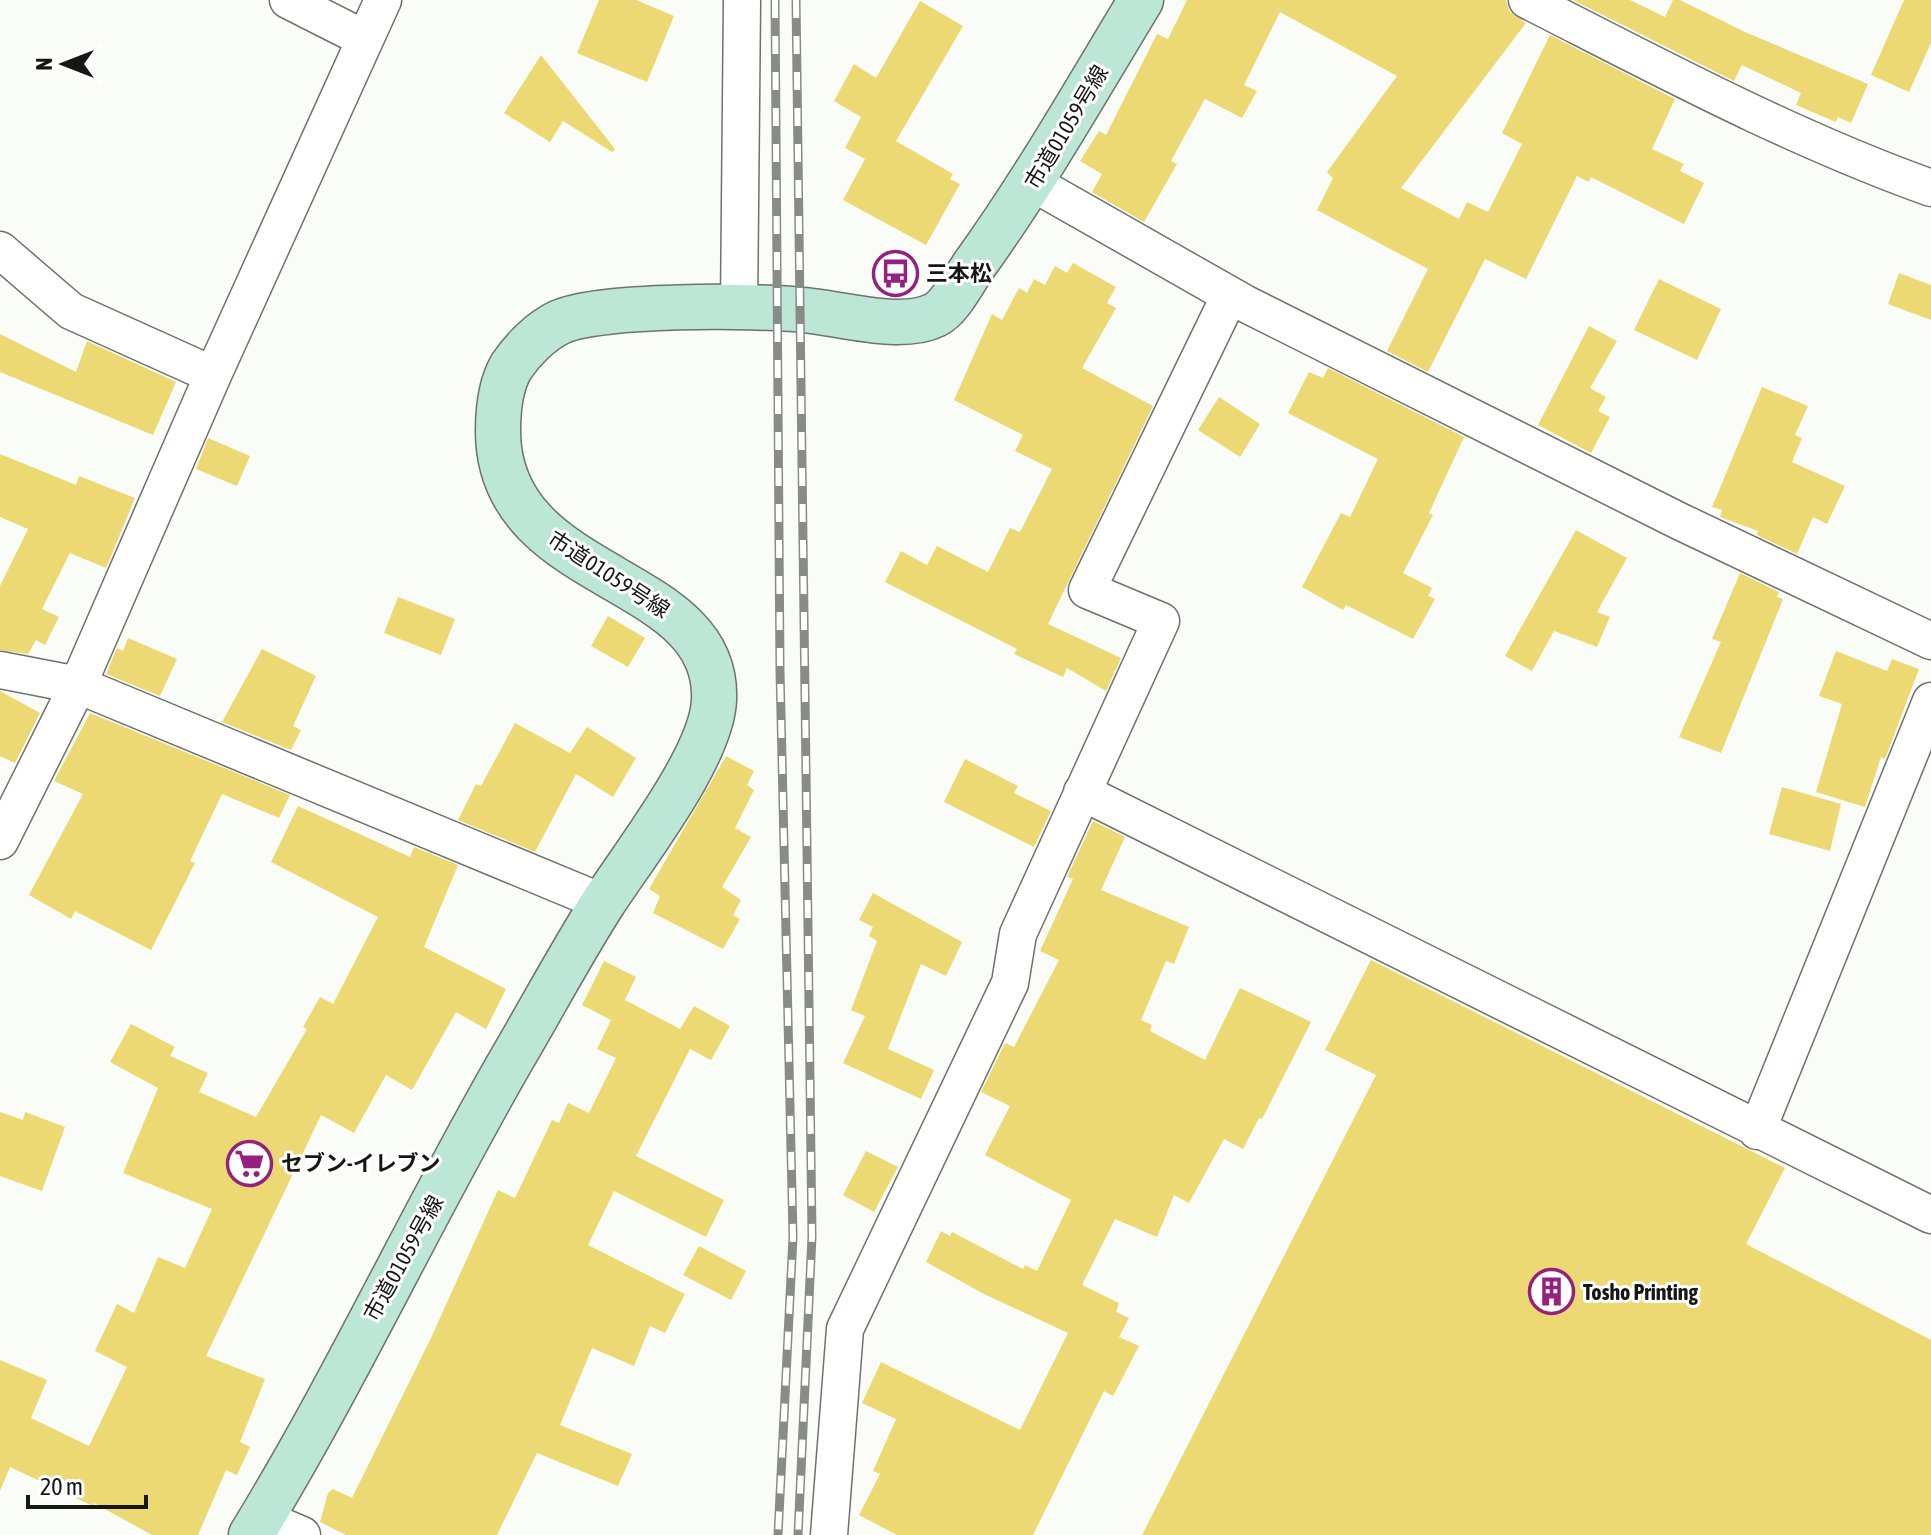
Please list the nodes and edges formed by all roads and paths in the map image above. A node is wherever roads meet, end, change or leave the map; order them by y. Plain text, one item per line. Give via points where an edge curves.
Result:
1 (288, 0) edge
2 (383, 0) edge
3 (742, 0) edge
4 (1527, 0) edge
5 (1131, 4) edge
6 (365, 39) junction
7 (1033, 183) junction
8 (1931, 188) edge
9 (0, 250) edge
10 (1230, 295) junction
11 (739, 308) junction
12 (213, 375) junction
13 (1931, 641) edge
14 (0, 670) edge
15 (78, 685) junction
16 (1931, 701) edge
17 (1082, 792) junction
18 (0, 841) edge
19 (604, 903) junction
20 (1757, 1131) junction
21 (1931, 1215) edge
22 (256, 1526) edge
23 (302, 1535) edge
24 (829, 1535) edge

1 - 6 street
2 - 6 street
3 - 11 street
4 - 8 street via 1731,103 1869,166
5 - 7 street, 市道01059号線
6 - 12 street
7 - 10 street
7 - 11 street, 市道01059号線 via 940,314 910,323 800,309
9 - 12 street via 71,311
10 - 13 street
10 - 17 street via 1087,590 1161,621
11 - 19 street, 市道01059号線 via 565,319 529,346 502,388 498,454 519,508 570,553 679,620 709,659 714,709 699,746 659,824
12 - 15 street
14 - 15 street
15 - 18 street
15 - 19 street
16 - 20 street
17 - 20 street
17 - 24 street via 1018,934 1010,983 845,1329
19 - 22 street, 市道01059号線 via 510,1063
20 - 21 street
22 - 23 street

